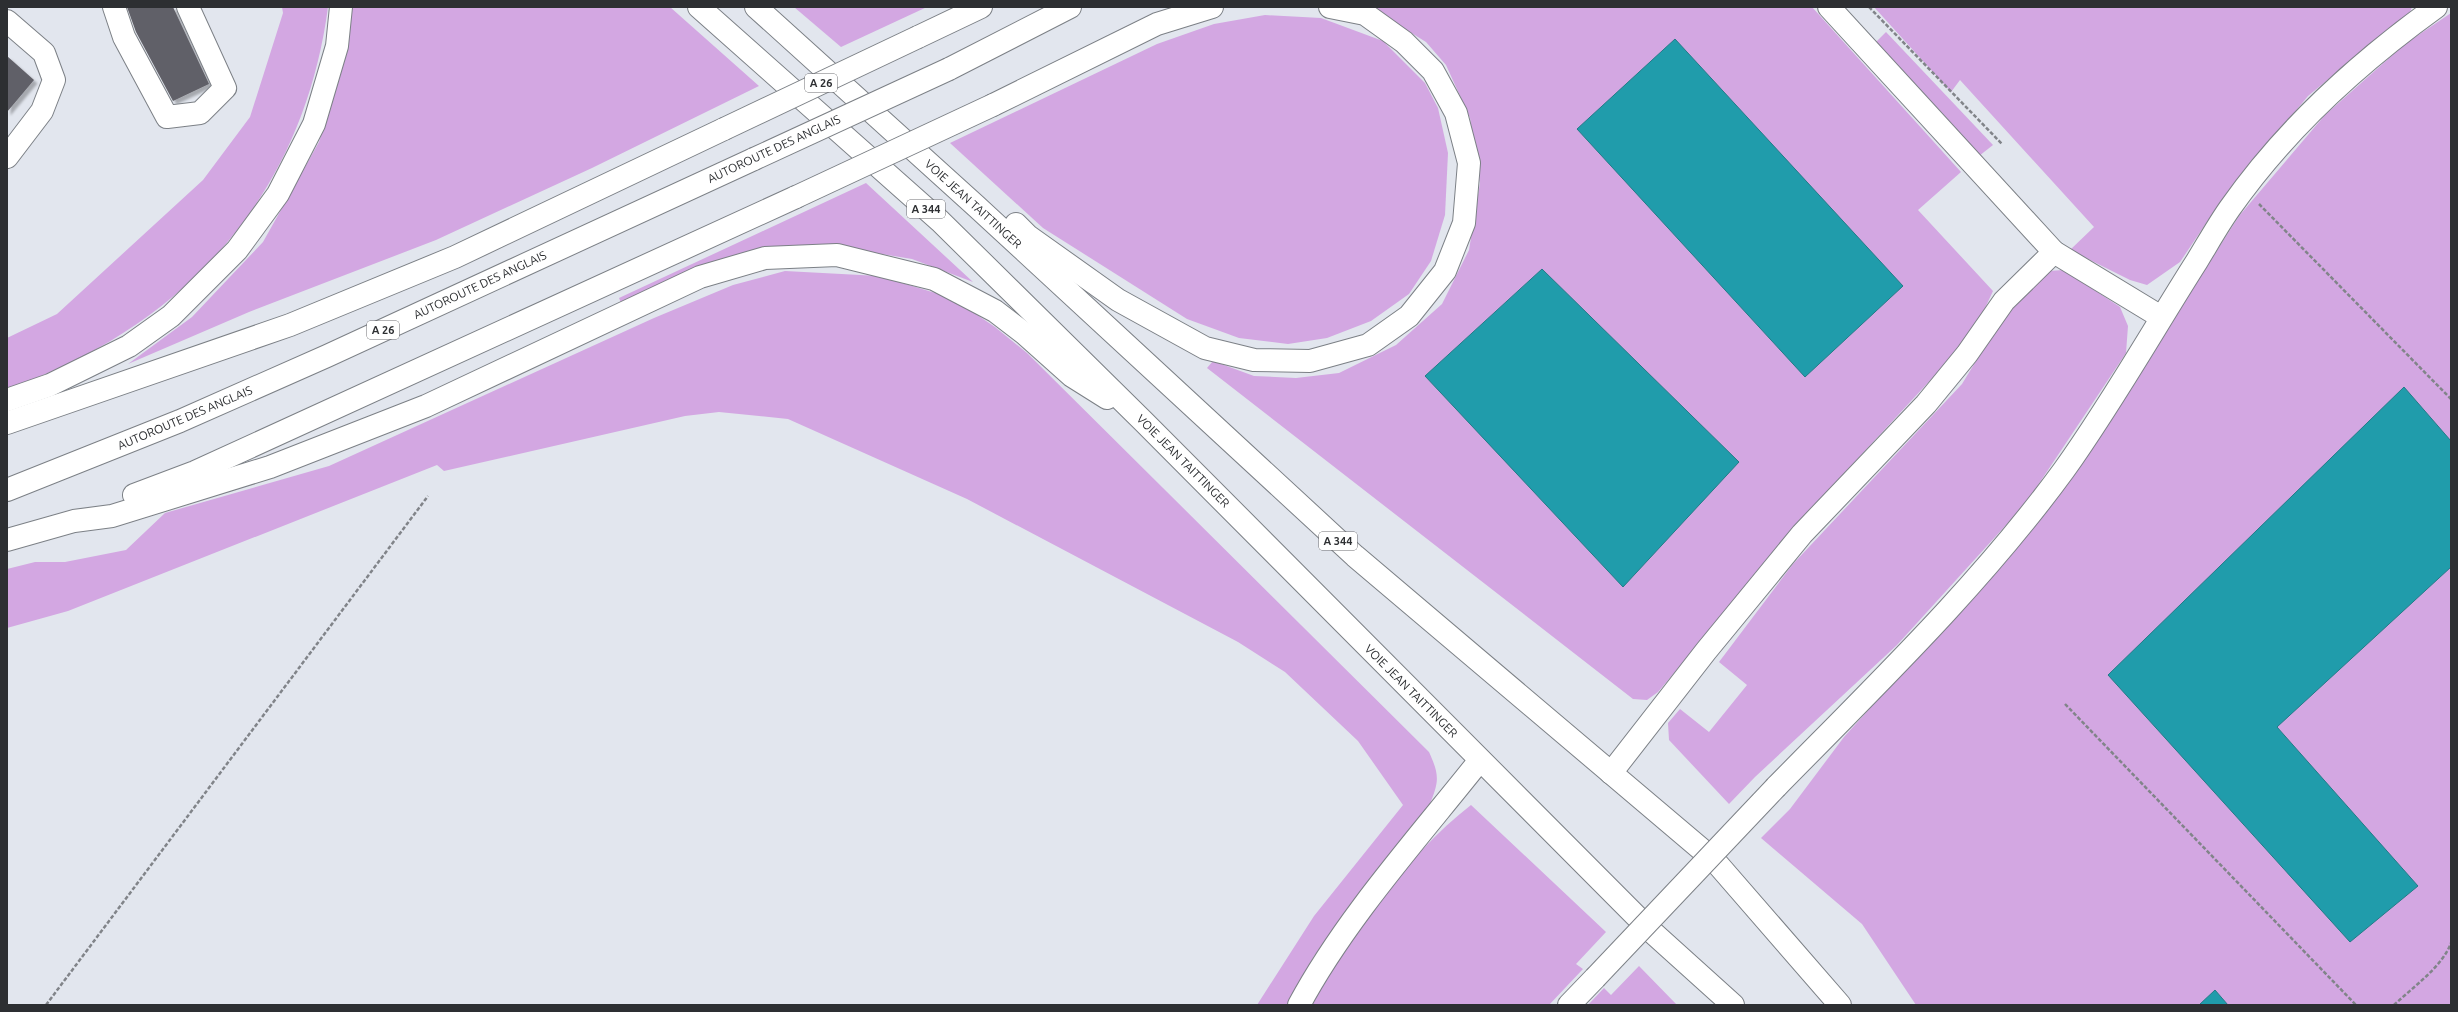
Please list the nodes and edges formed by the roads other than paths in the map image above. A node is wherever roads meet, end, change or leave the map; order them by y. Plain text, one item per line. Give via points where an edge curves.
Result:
1 (114, 7) edge
2 (188, 7) edge
3 (341, 7) edge
4 (699, 7) edge
5 (756, 7) edge
6 (981, 7) edge
7 (1070, 7) edge
8 (1212, 7) edge
9 (1330, 7) edge
10 (1829, 7) edge
11 (2436, 7) edge
12 (7, 22) edge
13 (7, 157) edge
14 (976, 206) junction
15 (2054, 252) junction
16 (2162, 317) junction
17 (7, 400) edge
18 (1143, 421) junction
19 (7, 423) edge
20 (7, 490) edge
21 (74, 521) junction
22 (7, 540) edge
23 (1480, 760) junction
24 (1611, 773) junction
25 (1299, 1005) edge
26 (1569, 1005) edge
27 (1733, 1005) edge
28 (1840, 1005) edge

1 - 2 main road via 124,37 167,117 200,113 225,88
3 - 17 main road via 337,46 314,124 278,194 237,250 171,316 129,346 50,385
4 - 18 main road, VOIE JEAN TAITTINGER / A 344 via 940,221
5 - 14 main road, VOIE JEAN TAITTINGER / A 344
6 - 19 main road, A 26, bridge via 455,257 312,316
7 - 20 main road, AUTOROUTE DES ANGLAIS / A 26, bridge via 949,69 327,356 180,421
8 - 21 main road, bridge via 1157,24 796,197 195,472 105,506
9 - 14 main road via 1365,14 1404,42 1433,71 1456,113 1469,163 1464,223 1445,271 1408,316 1368,345 1310,361 1254,360 1205,348 1118,300 1028,236 1005,214
10 - 15 main road
11 - 16 main road via 2383,45 2306,116 2230,208
12 - 13 main road via 44,53 54,80 42,111
14 - 24 main road, VOIE JEAN TAITTINGER / A 344 via 1355,556
15 - 16 main road
15 - 24 main road via 2004,301 1967,354 1926,404 1802,534
16 - 26 main road, bridge via 2065,468 2012,538 1941,618
18 - 21 main road via 1072,376 995,311 934,278 837,255 765,258 700,277 426,406 277,465 112,516
18 - 23 main road, VOIE JEAN TAITTINGER / A 344
21 - 22 main road
23 - 25 main road via 1356,918 1314,978
23 - 27 main road, VOIE JEAN TAITTINGER / A 344 via 1651,931
24 - 28 main road, VOIE JEAN TAITTINGER / A 344 via 1714,860

